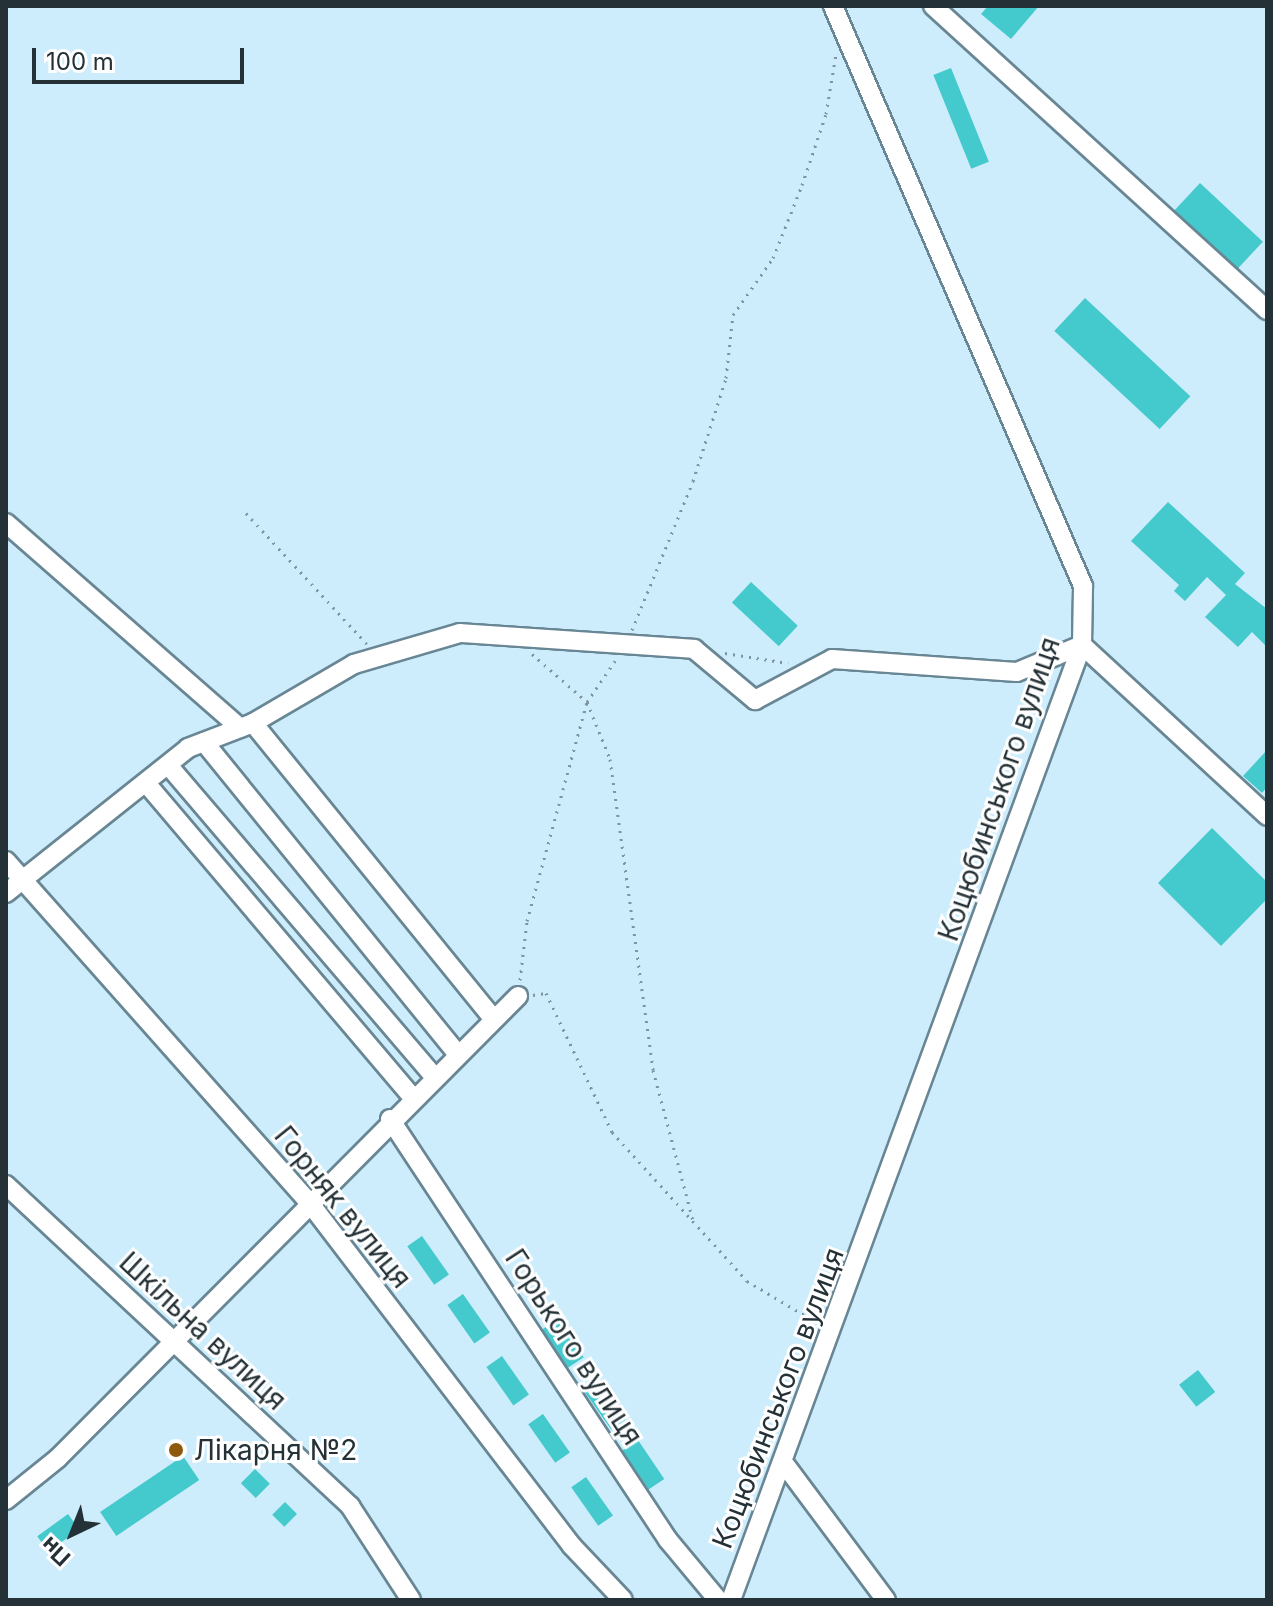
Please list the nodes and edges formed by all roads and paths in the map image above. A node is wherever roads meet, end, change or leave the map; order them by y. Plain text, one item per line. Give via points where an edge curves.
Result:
1 (933, 6) edge
2 (837, 15) edge
3 (1267, 310) edge
4 (246, 513) dead end
5 (6, 523) edge
6 (510, 636) junction
7 (626, 644) junction
8 (1082, 645) junction
9 (694, 649) junction
10 (375, 658) junction
11 (816, 667) junction
12 (587, 702) junction
13 (247, 725) junction
14 (204, 742) junction
15 (168, 765) junction
16 (146, 783) junction
17 (1267, 816) edge
18 (6, 861) edge
19 (12, 886) edge
20 (518, 996) junction
21 (494, 1020) junction
22 (458, 1055) junction
23 (433, 1075) junction
24 (412, 1097) junction
25 (390, 1119) junction
26 (6, 1185) edge
27 (312, 1206) junction
28 (693, 1221) junction
29 (833, 1333) junction
30 (175, 1343) junction
31 (786, 1466) junction
32 (6, 1500) edge
33 (411, 1600) edge
34 (623, 1600) edge
35 (718, 1600) edge
36 (731, 1600) edge
37 (886, 1600) edge

1 - 3 street
2 - 7 path via 826,114 807,171 773,258 733,315 726,378 698,466
2 - 8 street, Коцюбинського вулиця via 1083,586
4 - 10 path via 336,602
5 - 13 street
6 - 7 street
6 - 10 street via 460,633
6 - 12 path
7 - 9 street
7 - 12 path
8 - 11 street via 1017,672 832,659
8 - 17 street
8 - 29 street, Коцюбинського вулиця
9 - 11 path
9 - 11 street via 755,700
10 - 13 street
12 - 20 path via 527,921
12 - 28 path via 610,759 653,1070
13 - 14 street
13 - 21 street
14 - 15 street
14 - 22 street
15 - 16 street
15 - 23 street
16 - 19 street
16 - 24 street
18 - 19 street, Горняк вулиця
19 - 27 street, Горняк вулиця
20 - 21 street
20 - 28 path via 546,993 612,1132
21 - 22 street
22 - 23 street
23 - 24 street
24 - 25 street
25 - 27 street
25 - 35 street, Горького вулиця via 668,1540
26 - 30 street, Шкільна вулиця
27 - 30 street
27 - 34 street, Горняк вулиця via 572,1546
28 - 29 path via 747,1281
29 - 31 street, Коцюбинського вулиця
30 - 32 street
30 - 33 street, Шкільна вулиця via 350,1506
31 - 36 street, Коцюбинського вулиця
31 - 37 street

